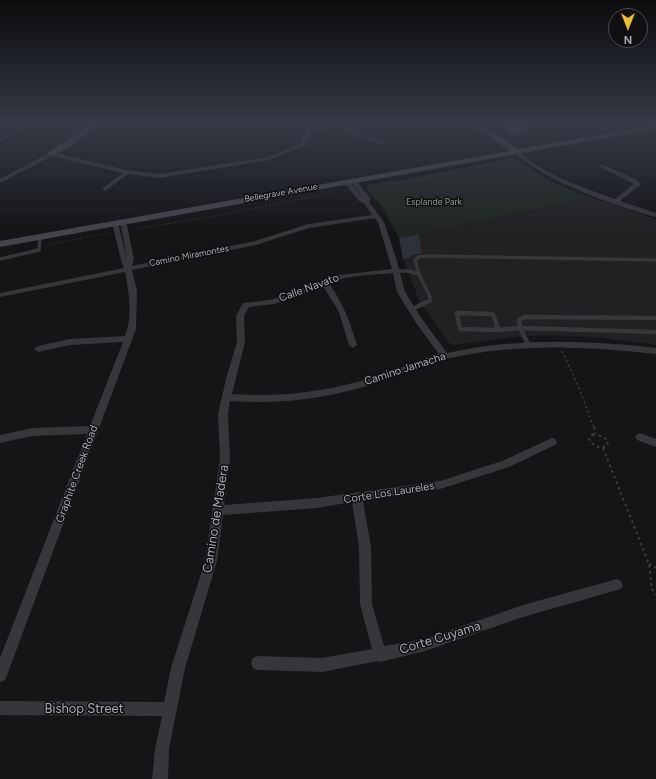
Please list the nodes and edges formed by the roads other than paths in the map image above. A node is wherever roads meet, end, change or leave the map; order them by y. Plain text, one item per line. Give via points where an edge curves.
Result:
1 (39, 160) edge
2 (78, 160) edge
3 (255, 160) edge
4 (464, 160) edge
5 (525, 160) edge
6 (602, 166) dead end
7 (127, 172) junction
8 (0, 181) edge
9 (350, 181) junction
10 (105, 189) dead end
11 (616, 201) junction
12 (656, 215) edge
13 (377, 216) junction
14 (119, 222) junction
15 (40, 241) junction
16 (0, 244) edge
17 (0, 258) edge
18 (656, 260) edge
19 (128, 269) junction
20 (396, 271) junction
21 (419, 274) junction
22 (325, 283) junction
23 (0, 295) edge
24 (246, 305) joint
25 (412, 309) junction
26 (656, 318) edge
27 (520, 328) junction
28 (498, 329) junction
29 (656, 332) edge
30 (128, 339) junction
31 (528, 344) junction
32 (353, 345) dead end
33 (38, 349) dead end
34 (656, 350) edge
35 (444, 356) junction
36 (226, 397) junction
37 (92, 430) junction
38 (640, 437) dead end
39 (0, 439) edge
40 (552, 442) dead end
41 (656, 443) edge
42 (357, 498) junction
43 (219, 510) junction
44 (617, 585) dead end
45 (380, 655) junction
46 (258, 663) dead end
47 (0, 675) edge
48 (0, 708) edge
49 (169, 709) junction
50 (160, 779) edge

1 - 8 street
2 - 7 street
3 - 7 street via 160,176
4 - 9 main road, Bellegrave Avenue
5 - 11 street via 544,172
6 - 11 street via 638,184
7 - 10 street
9 - 13 street via 361,200 366,202
9 - 14 main road, Bellegrave Avenue
11 - 12 street
13 - 19 street, Camino Miramontes via 321,223 256,243
13 - 20 street
14 - 15 main road, Bellegrave Avenue
14 - 19 street, Graphite Creek Road via 124,260
15 - 16 main road, Bellegrave Avenue
15 - 17 lane via 38,251
18 - 21 lane via 427,256 415,260
19 - 23 street, Camino Miramontes
19 - 30 street, Graphite Creek Road via 134,311
20 - 21 lane
20 - 22 street, Calle Navato via 339,277
20 - 25 street via 402,292
21 - 25 lane via 430,302
22 - 24 street, Calle Navato via 271,302
22 - 32 street via 344,313
24 - 36 street, Camino de Madera via 240,316 241,342
25 - 35 street
26 - 27 lane via 525,317 520,320
27 - 28 lane
27 - 29 lane
27 - 31 lane
28 - 28 lane via 460,329 457,313 494,314
30 - 33 street via 70,342
30 - 37 street, Graphite Creek Road
31 - 34 street, Camino Jamacha via 618,346
31 - 35 street, Camino Jamacha
35 - 36 street, Camino Jamacha via 379,379 294,398 264,400
36 - 43 street, Camino de Madera via 222,414 225,459
37 - 39 street via 32,432
37 - 47 street, Graphite Creek Road via 68,500
38 - 41 street
40 - 42 street, Corte Los Laureles via 505,464 440,485
42 - 43 street, Corte Los Laureles
42 - 45 street via 365,547 366,604
43 - 49 street, Camino de Madera via 211,561 178,668
44 - 45 street, Corte Cuyama via 523,611 425,646
45 - 46 street, Corte Cuyama via 322,665
48 - 49 street, Bishop Street
49 - 50 street, Camino de Madera

